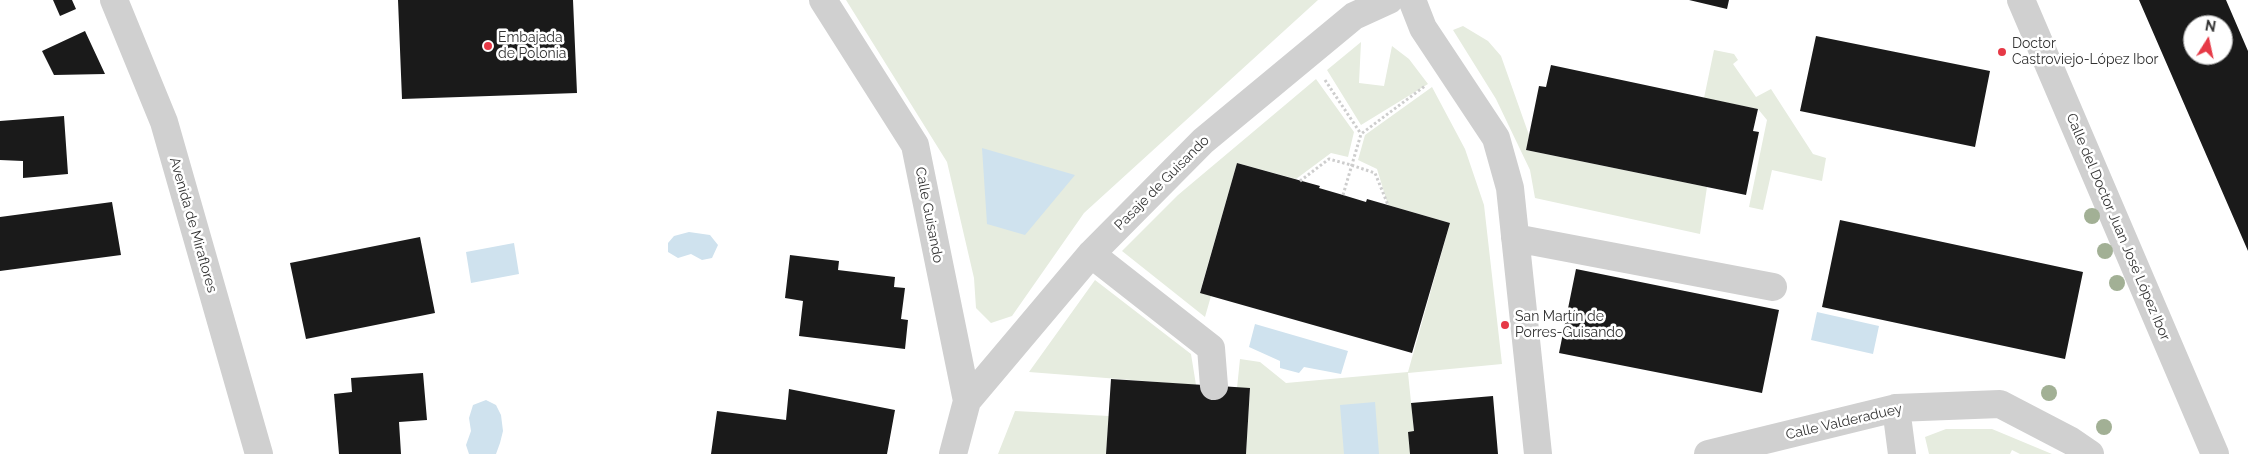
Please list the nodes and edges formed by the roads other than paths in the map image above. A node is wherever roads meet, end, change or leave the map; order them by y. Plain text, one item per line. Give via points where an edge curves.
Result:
1 (114, 0) edge
2 (823, 0) edge
3 (1389, 0) edge
4 (1412, 0) edge
5 (2021, 0) edge
6 (1515, 238) junction
7 (1091, 254) junction
8 (1774, 286) dead end
9 (1214, 386) dead end
10 (967, 402) junction
11 (1896, 408) junction
12 (259, 454) edge
13 (954, 454) edge
14 (1538, 454) edge
15 (1708, 454) edge
16 (1902, 454) edge
17 (2090, 454) edge
18 (2215, 454) edge

1 - 12 street, Avenida de Miraflores via 164,122
2 - 10 street, Calle Guisando via 915,145
3 - 7 street, Pasaje de Guisando via 1354,16 1203,141
4 - 6 street via 1423,28 1496,138 1510,188
5 - 18 street, Calle del Doctor Juan José López Ibor
6 - 8 street
6 - 14 street
7 - 9 street via 1211,348
7 - 10 street, Pasaje de Guisando
10 - 13 street, Calle Guisando
11 - 15 street, Calle Valderaduey
11 - 16 street
11 - 17 street, Calle Valderaduey via 2000,404

